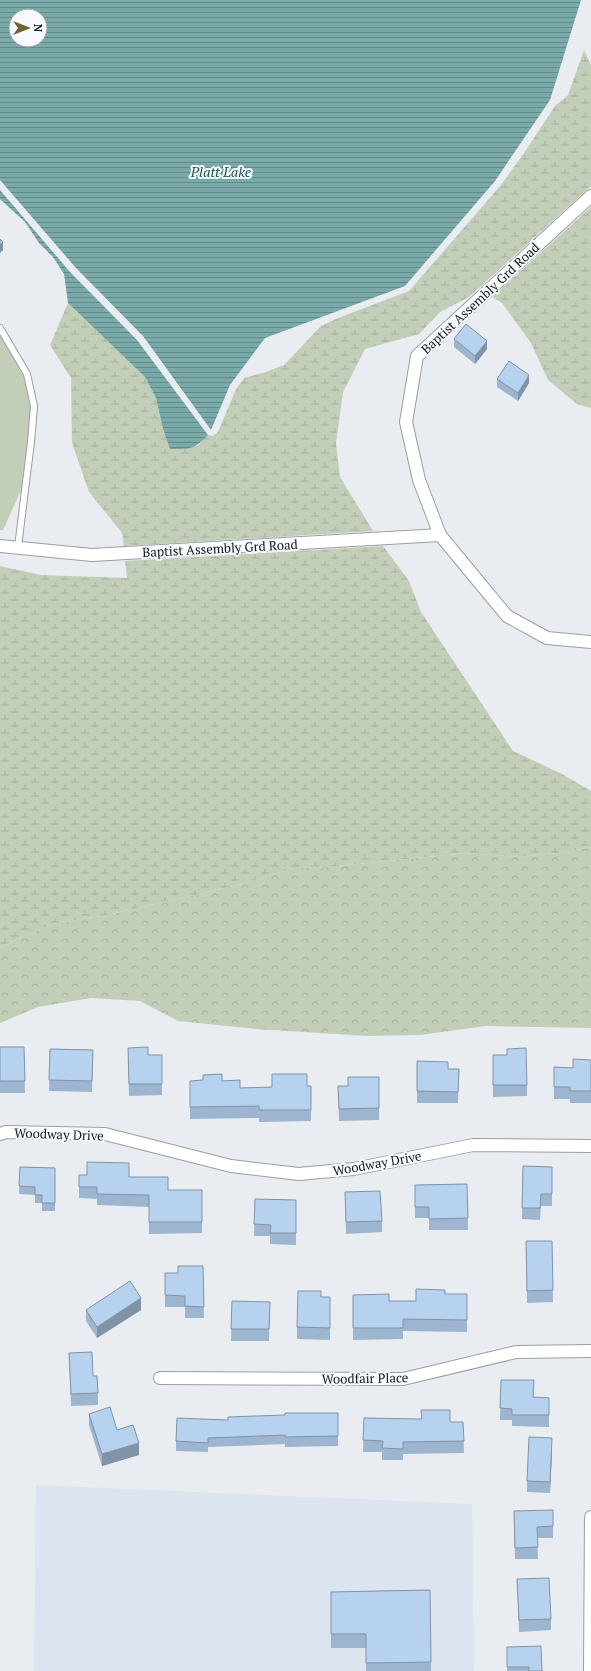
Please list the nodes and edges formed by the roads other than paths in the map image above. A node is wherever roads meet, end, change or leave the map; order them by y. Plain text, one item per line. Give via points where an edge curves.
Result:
1 (591, 196) edge
2 (0, 328) edge
3 (440, 535) junction
4 (0, 546) edge
5 (18, 547) junction
6 (591, 642) edge
7 (0, 1134) edge
8 (591, 1146) edge
9 (591, 1351) edge
10 (160, 1378) dead end
11 (591, 1517) edge
12 (590, 1671) edge

1 - 3 street, Baptist Assembly Grd Road via 417,356 406,422 420,480
2 - 5 lane via 28,374 34,406
3 - 5 street, Baptist Assembly Grd Road via 92,555
3 - 6 street, Baptist Assembly Grd Road via 508,616 547,638
4 - 5 street, Baptist Assembly Grd Road
7 - 8 street, Woodway Drive via 105,1134 231,1166 299,1174 354,1169 473,1145
9 - 10 street, Woodfair Place via 516,1352 403,1379
11 - 12 street

